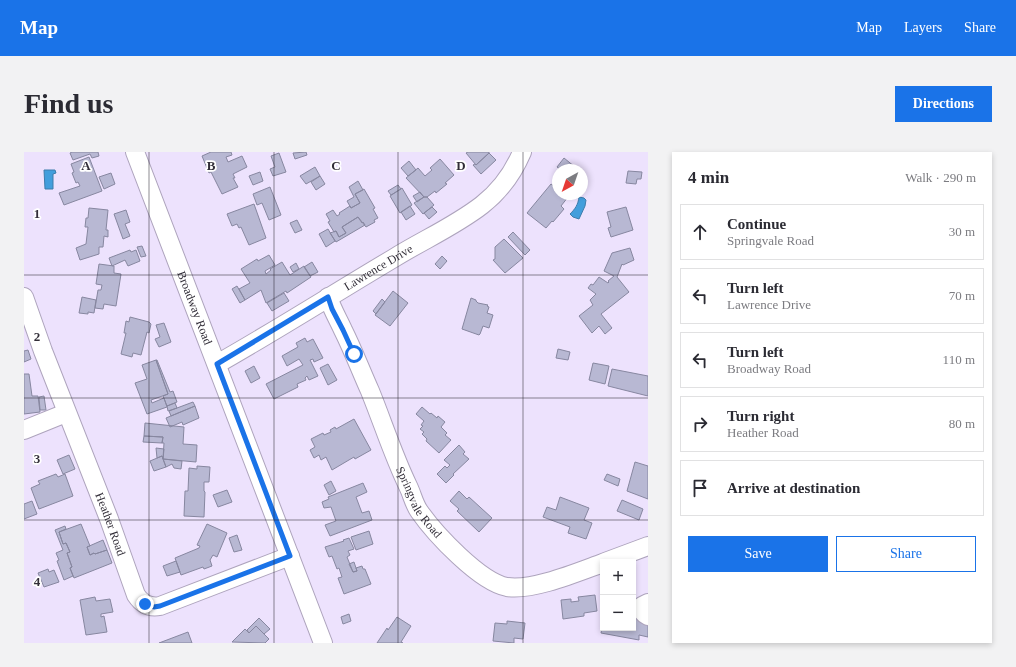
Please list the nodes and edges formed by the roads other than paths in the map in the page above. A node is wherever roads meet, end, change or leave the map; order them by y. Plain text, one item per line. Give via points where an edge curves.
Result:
1 (135, 152) edge
2 (522, 152) edge
3 (24, 297) edge
4 (328, 297) junction
5 (217, 364) junction
6 (66, 413) junction
7 (24, 430) edge
8 (648, 546) edge
9 (290, 556) junction
10 (612, 559) edge
11 (600, 563) edge
12 (648, 603) edge
13 (648, 616) edge
14 (323, 643) edge

1 - 5 street, Broadway Road
2 - 4 street, Lawrence Drive via 512,173 483,204
3 - 6 street, Heather Road
4 - 5 street, Lawrence Drive
4 - 11 street, Springvale Road via 418,510 468,564 497,583 520,588 540,584
5 - 9 street, Broadway Road
6 - 7 street
6 - 9 street, Heather Road via 109,519 136,595 145,604 160,606
8 - 10 street, Springvale Road
9 - 14 street, Broadway Road
12 - 13 street via 642,608

